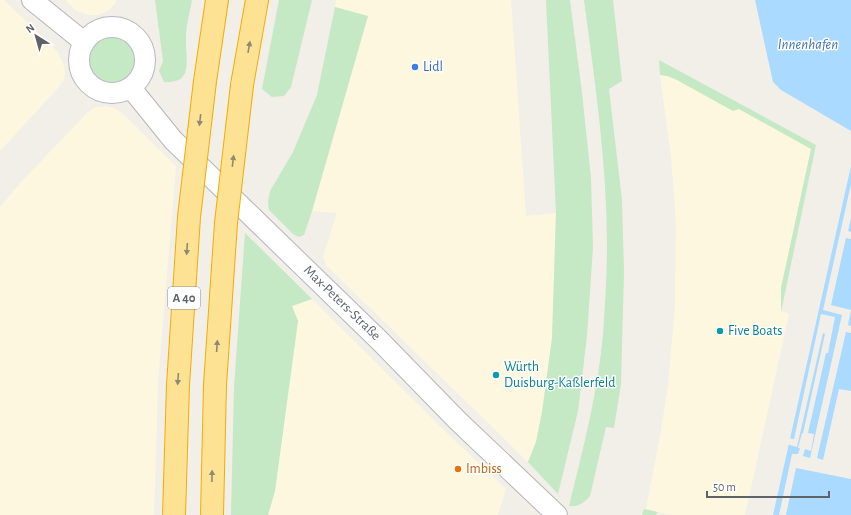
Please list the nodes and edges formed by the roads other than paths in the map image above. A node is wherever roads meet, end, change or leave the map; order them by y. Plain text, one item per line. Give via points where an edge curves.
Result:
1 (32, 0) edge
2 (217, 0) edge
3 (257, 0) edge
4 (84, 42) junction
5 (131, 88) junction
6 (174, 515) edge
7 (212, 515) edge
8 (557, 515) edge

1 - 4 street
2 -> 6 highway, A 40, bridge via 188,232 178,385
7 -> 3 highway, A 40, bridge via 215,385 226,223 242,85
4 - 5 street via 79,64 86,82 107,93
4 - 5 street via 90,35 107,27 125,29 138,38 144,48 146,59 142,75
5 - 8 street, Max-Peters-Straße via 172,140

